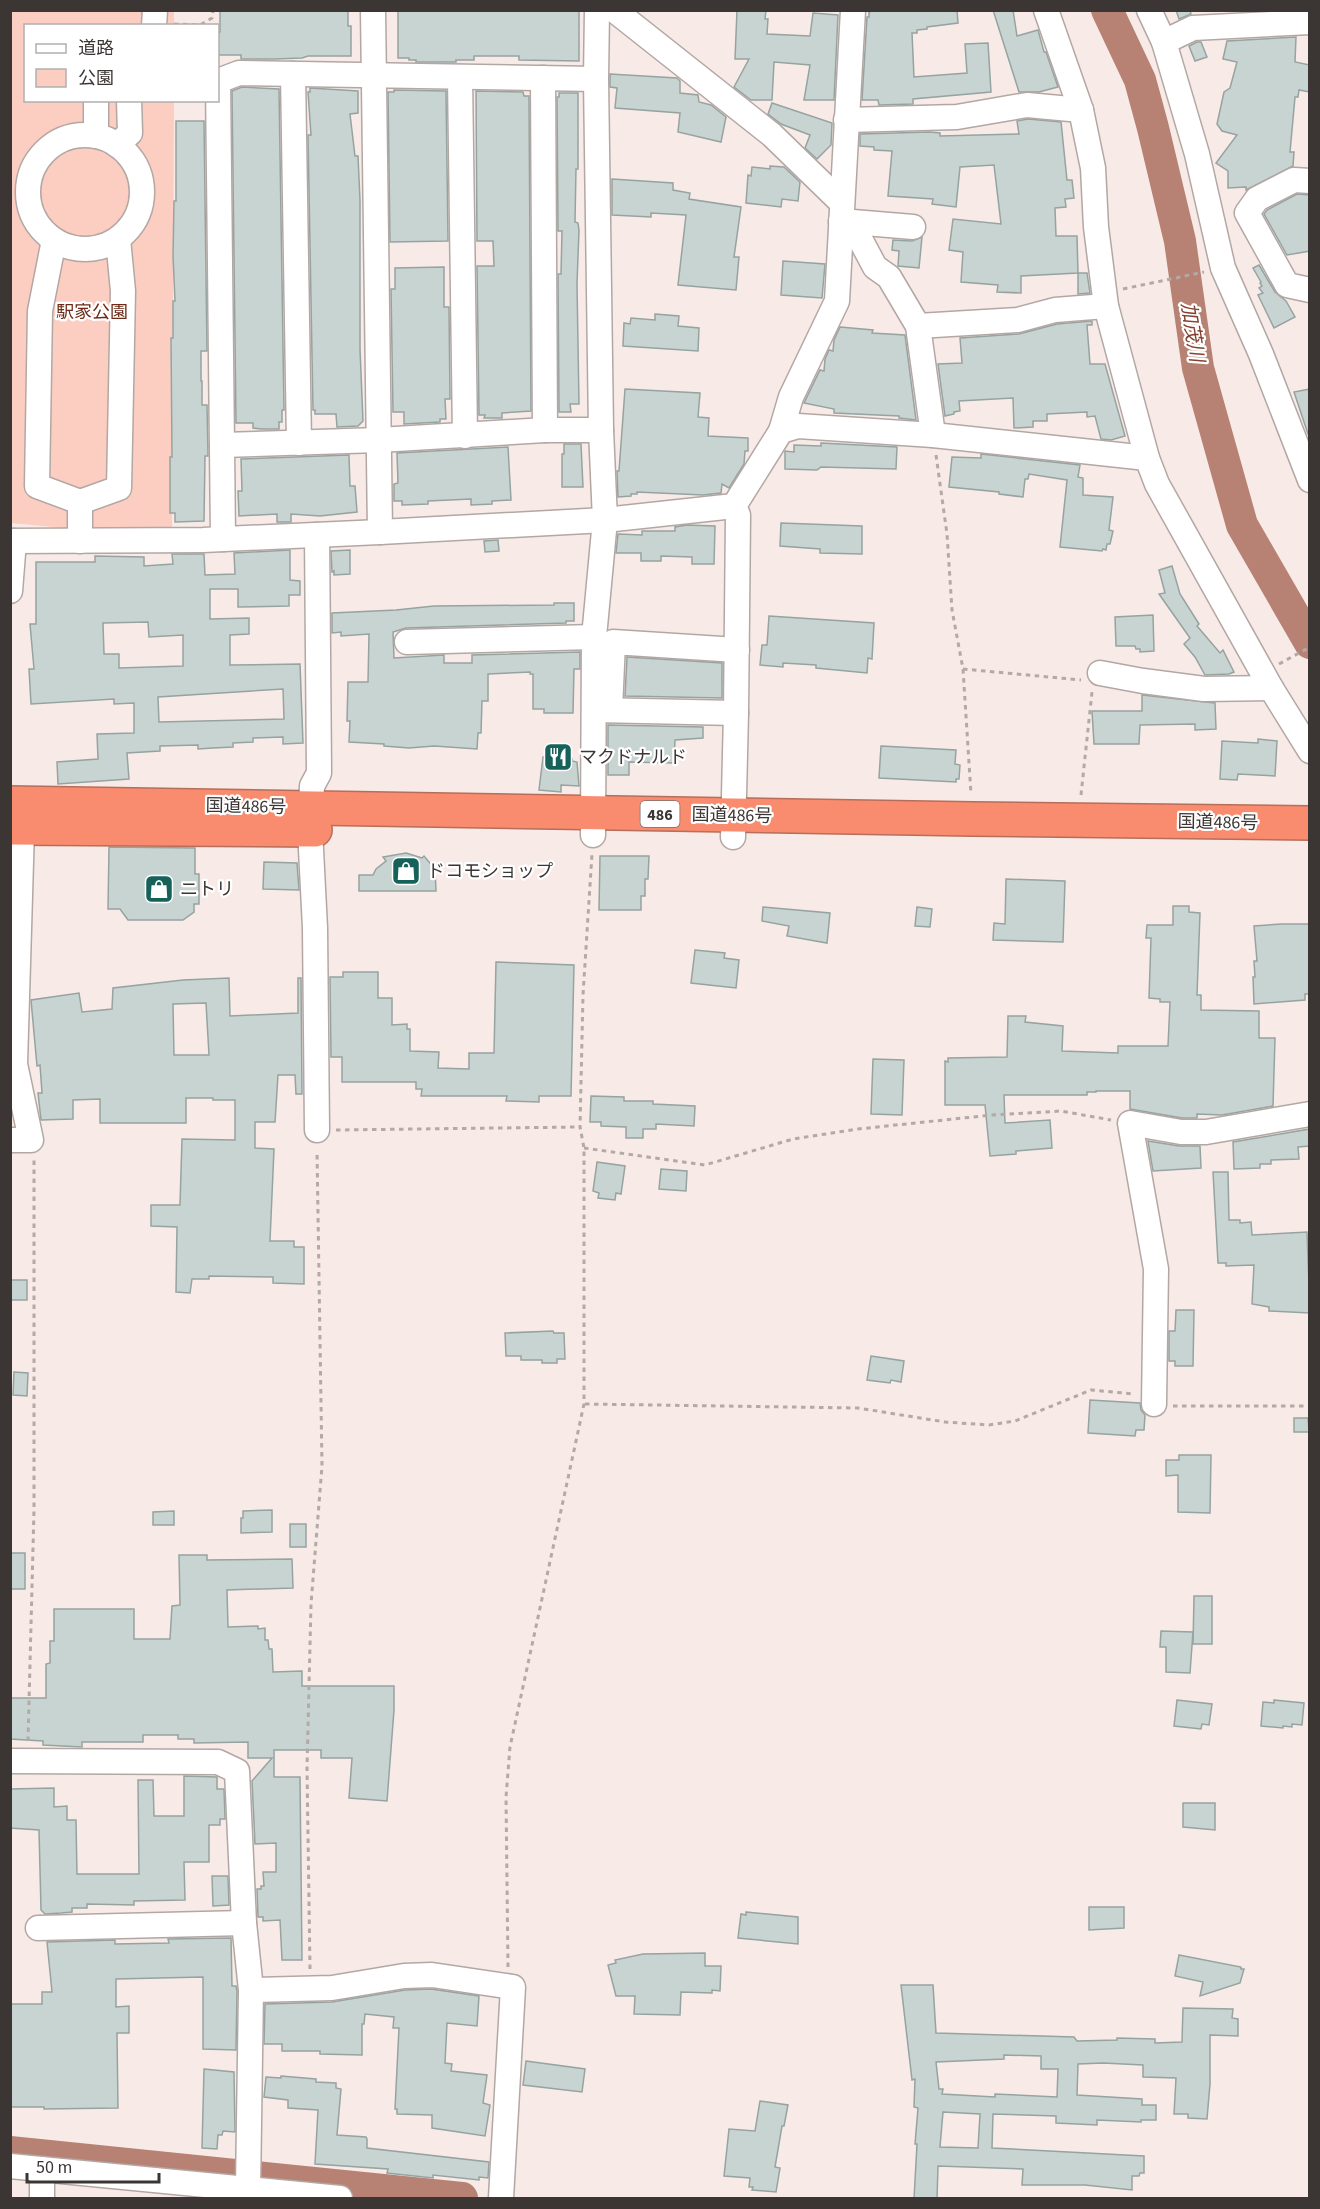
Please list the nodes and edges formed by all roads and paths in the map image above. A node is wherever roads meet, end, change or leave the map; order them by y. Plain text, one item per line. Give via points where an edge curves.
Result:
1 (213, 10) edge
2 (374, 10) edge
3 (597, 10) edge
4 (614, 10) edge
5 (853, 10) edge
6 (1047, 10) edge
7 (1149, 10) edge
8 (1231, 18) edge
9 (154, 20) edge
10 (1310, 22) edge
11 (191, 24) edge
12 (202, 24) edge
13 (1164, 42) junction
14 (293, 74) junction
15 (374, 75) junction
16 (460, 77) junction
17 (543, 78) junction
18 (596, 79) junction
19 (219, 81) edge
20 (96, 102) edge
21 (129, 102) edge
22 (218, 102) edge
23 (1081, 110) junction
24 (846, 120) junction
25 (106, 140) junction
26 (1310, 181) edge
27 (20, 192) edge
28 (1247, 213) junction
29 (845, 215) junction
30 (1212, 219) junction
31 (913, 226) dead end
32 (118, 239) junction
33 (54, 240) junction
34 (1223, 267) junction
35 (1137, 286) dead end
36 (1310, 290) edge
37 (1106, 306) junction
38 (918, 326) junction
39 (545, 430) junction
40 (601, 430) junction
41 (781, 431) junction
42 (933, 435) junction
43 (465, 436) junction
44 (379, 440) junction
45 (299, 444) junction
46 (222, 445) junction
47 (1147, 458) junction
48 (1310, 480) edge
49 (80, 502) junction
50 (734, 506) junction
51 (605, 520) junction
52 (380, 532) junction
53 (318, 535) junction
54 (222, 539) junction
55 (12, 541) edge
56 (80, 541) junction
57 (10, 591) edge
58 (594, 637) junction
59 (407, 642) dead end
60 (1310, 647) edge
61 (737, 650) junction
62 (963, 669) junction
63 (1274, 676) junction
64 (1098, 677) junction
65 (602, 710) junction
66 (736, 713) junction
67 (1310, 751) edge
68 (14, 819) edge
69 (310, 819) junction
70 (973, 819) junction
71 (1078, 819) junction
72 (1310, 823) edge
73 (593, 824) junction
74 (733, 826) junction
75 (1310, 846) edge
76 (1310, 1114) edge
77 (1131, 1123) junction
78 (580, 1127) junction
79 (317, 1131) junction
80 (21, 1140) edge
81 (584, 1148) junction
82 (584, 1404) junction
83 (1154, 1404) junction
84 (1310, 1406) edge
85 (19, 1761) edge
86 (244, 1923) junction
87 (38, 1928) dead end
88 (513, 1987) junction
89 (310, 1989) junction
90 (251, 1990) junction
91 (10, 2166) edge
92 (42, 2169) junction
93 (248, 2178) junction
94 (42, 2199) edge
95 (340, 2199) edge
96 (501, 2199) edge

1 - 12 path via 212,18
2 - 15 street
3 - 18 street
4 - 29 street via 771,135
5 - 24 street
6 - 23 street
7 - 13 street
8 - 10 street
8 - 13 street via 1193,28
9 - 11 path
13 - 30 street
14 - 15 street
14 - 19 street via 239,73
14 - 45 street
15 - 16 street
15 - 44 street
16 - 17 street
16 - 43 street
17 - 18 street
17 - 39 street
18 - 40 street
20 - 25 street
21 - 25 street via 130,133
22 - 46 street
23 - 24 street via 1027,105 957,117
23 - 37 street via 1093,168
24 - 29 street
25 - 27 street via 74,136 53,145 37,161 29,182
25 - 32 street via 133,160 142,181 142,203 134,224
26 - 28 street via 1294,180 1257,199
27 - 33 street via 38,224
28 - 30 street
28 - 36 street via 1287,285
29 - 31 street
29 - 38 street via 875,267 889,277
29 - 41 street via 837,301 791,397
30 - 34 street
32 - 33 street via 97,248 75,249
32 - 49 street via 123,291 119,488
33 - 49 street via 40,311 37,486
34 - 35 path
34 - 48 street via 1262,354
37 - 38 street via 1055,310 1018,320
37 - 47 street
38 - 42 street
39 - 40 street
39 - 43 street
40 - 51 street
41 - 42 street via 798,426
41 - 50 street
42 - 47 street
42 - 62 path via 947,534 952,610
43 - 44 street
44 - 45 street
44 - 52 street
45 - 46 street
46 - 54 street
47 - 63 street via 1157,484
49 - 56 street
50 - 51 street
50 - 61 street via 738,515
51 - 52 street
51 - 58 street
52 - 53 street
53 - 54 street
53 - 69 street via 319,773 312,786
54 - 56 street
55 - 56 street
55 - 57 street
58 - 59 street
58 - 65 street
60 - 63 path
61 - 65 street via 613,642
61 - 66 street
62 - 64 path
62 - 70 path
63 - 64 street via 1204,689
63 - 67 street
64 - 71 path via 1090,698
65 - 66 street
65 - 73 street
66 - 74 street
68 - 69 highway, 国道486号 / 486
68 - 80 street via 15,1064
69 - 73 highway, 国道486号 / 486
69 - 79 street
70 - 71 highway, 国道486号 / 486
70 - 74 highway, 国道486号 / 486
71 - 72 highway, 国道486号 / 486
73 - 74 highway, 国道486号 / 486
73 - 78 path
74 - 75 highway, 国道486号 / 486
76 - 77 street via 1206,1132
77 - 81 path via 1061,1111 992,1115 793,1139 705,1165
77 - 83 street via 1156,1269
78 - 79 path
78 - 81 path
79 - 89 path via 322,1466 311,1604 307,1768
80 - 85 path via 34,1163 34,1510
81 - 82 path
82 - 83 path via 858,1408 989,1425 1015,1421 1091,1390 1143,1395
82 - 88 path via 510,1747 506,1797 508,1973
83 - 84 path
85 - 86 street via 218,1762 237,1770
86 - 87 street
86 - 90 street
88 - 89 street via 404,1976
88 - 96 street
89 - 90 street
90 - 93 street
91 - 92 street
92 - 93 street
92 - 94 street
93 - 95 street

